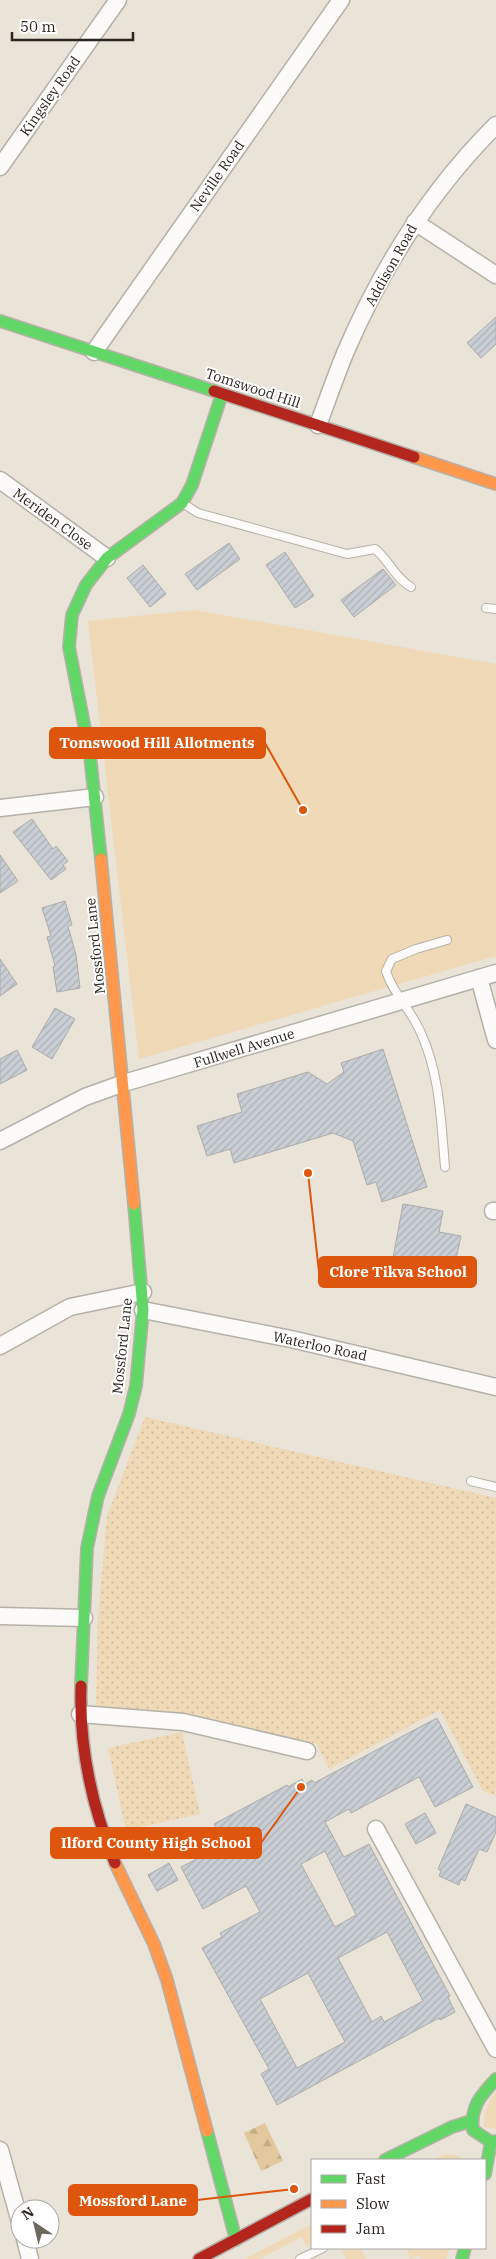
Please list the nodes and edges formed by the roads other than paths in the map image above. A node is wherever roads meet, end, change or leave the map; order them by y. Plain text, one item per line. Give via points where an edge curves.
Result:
1 (118, 0) edge
2 (341, 0) edge
3 (496, 125) edge
4 (0, 167) edge
5 (414, 222) junction
6 (496, 275) edge
7 (0, 321) edge
8 (94, 352) junction
9 (222, 394) junction
10 (318, 426) junction
11 (0, 480) edge
12 (496, 484) edge
13 (182, 502) junction
14 (107, 558) junction
15 (411, 587) dead end
16 (486, 608) dead end
17 (496, 609) edge
18 (95, 797) junction
19 (0, 808) edge
20 (447, 940) dead end
21 (496, 973) edge
22 (479, 978) junction
23 (403, 1000) junction
24 (496, 1040) edge
25 (124, 1084) junction
26 (0, 1141) edge
27 (445, 1167) dead end
28 (142, 1292) junction
29 (143, 1310) junction
30 (0, 1346) edge
31 (496, 1387) edge
32 (471, 1481) dead end
33 (496, 1486) edge
34 (0, 1616) edge
35 (84, 1618) junction
36 (80, 1714) junction
37 (307, 1751) dead end
38 (376, 1829) dead end
39 (496, 2050) edge
40 (496, 2079) edge
41 (471, 2121) junction
42 (493, 2141) edge
43 (0, 2150) edge
44 (387, 2159) edge
45 (486, 2170) edge
46 (14, 2199) edge
47 (311, 2200) edge
48 (236, 2240) junction
49 (321, 2249) edge
50 (199, 2259) edge
51 (300, 2259) edge

1 - 4 street, Kingsley Road
2 - 8 street, Neville Road
3 - 5 street, Addison Road via 444,181
5 - 6 street
5 - 10 street, Addison Road via 372,296 346,351
7 - 8 street, Tomswood Hill
8 - 9 street, Tomswood Hill
9 - 10 street, Tomswood Hill
9 - 13 street, Mossford Lane via 192,485
10 - 12 street, Tomswood Hill
11 - 14 street, Meriden Close
13 - 14 street, Mossford Lane
13 - 15 lane via 198,513 347,554 374,549 402,582
14 - 18 street, Mossford Lane via 86,585 72,615 69,647
16 - 17 lane
18 - 19 street
18 - 25 street, Mossford Lane
20 - 23 lane via 392,959 386,971
21 - 22 street, Fullwell Avenue
22 - 23 street, Fullwell Avenue
22 - 24 street
23 - 25 street, Fullwell Avenue
23 - 27 lane via 421,1032 434,1071
25 - 26 street, Fullwell Avenue via 85,1097
25 - 28 street, Mossford Lane
28 - 29 street, Mossford Lane
28 - 30 street via 70,1307
29 - 31 street, Waterloo Road via 290,1339
29 - 35 street, Mossford Lane via 132,1405 98,1496 87,1548
32 - 33 lane
34 - 35 street
35 - 36 street, Mossford Lane
36 - 37 street via 184,1722
36 - 48 street, Mossford Lane via 87,1772 101,1830 120,1877 154,1944 167,1980
38 - 39 street
40 - 41 street via 477,2099
41 - 42 street via 473,2130
41 - 44 street
42 - 45 street
43 - 46 street
47 - 48 street
48 - 50 street
49 - 51 lane

